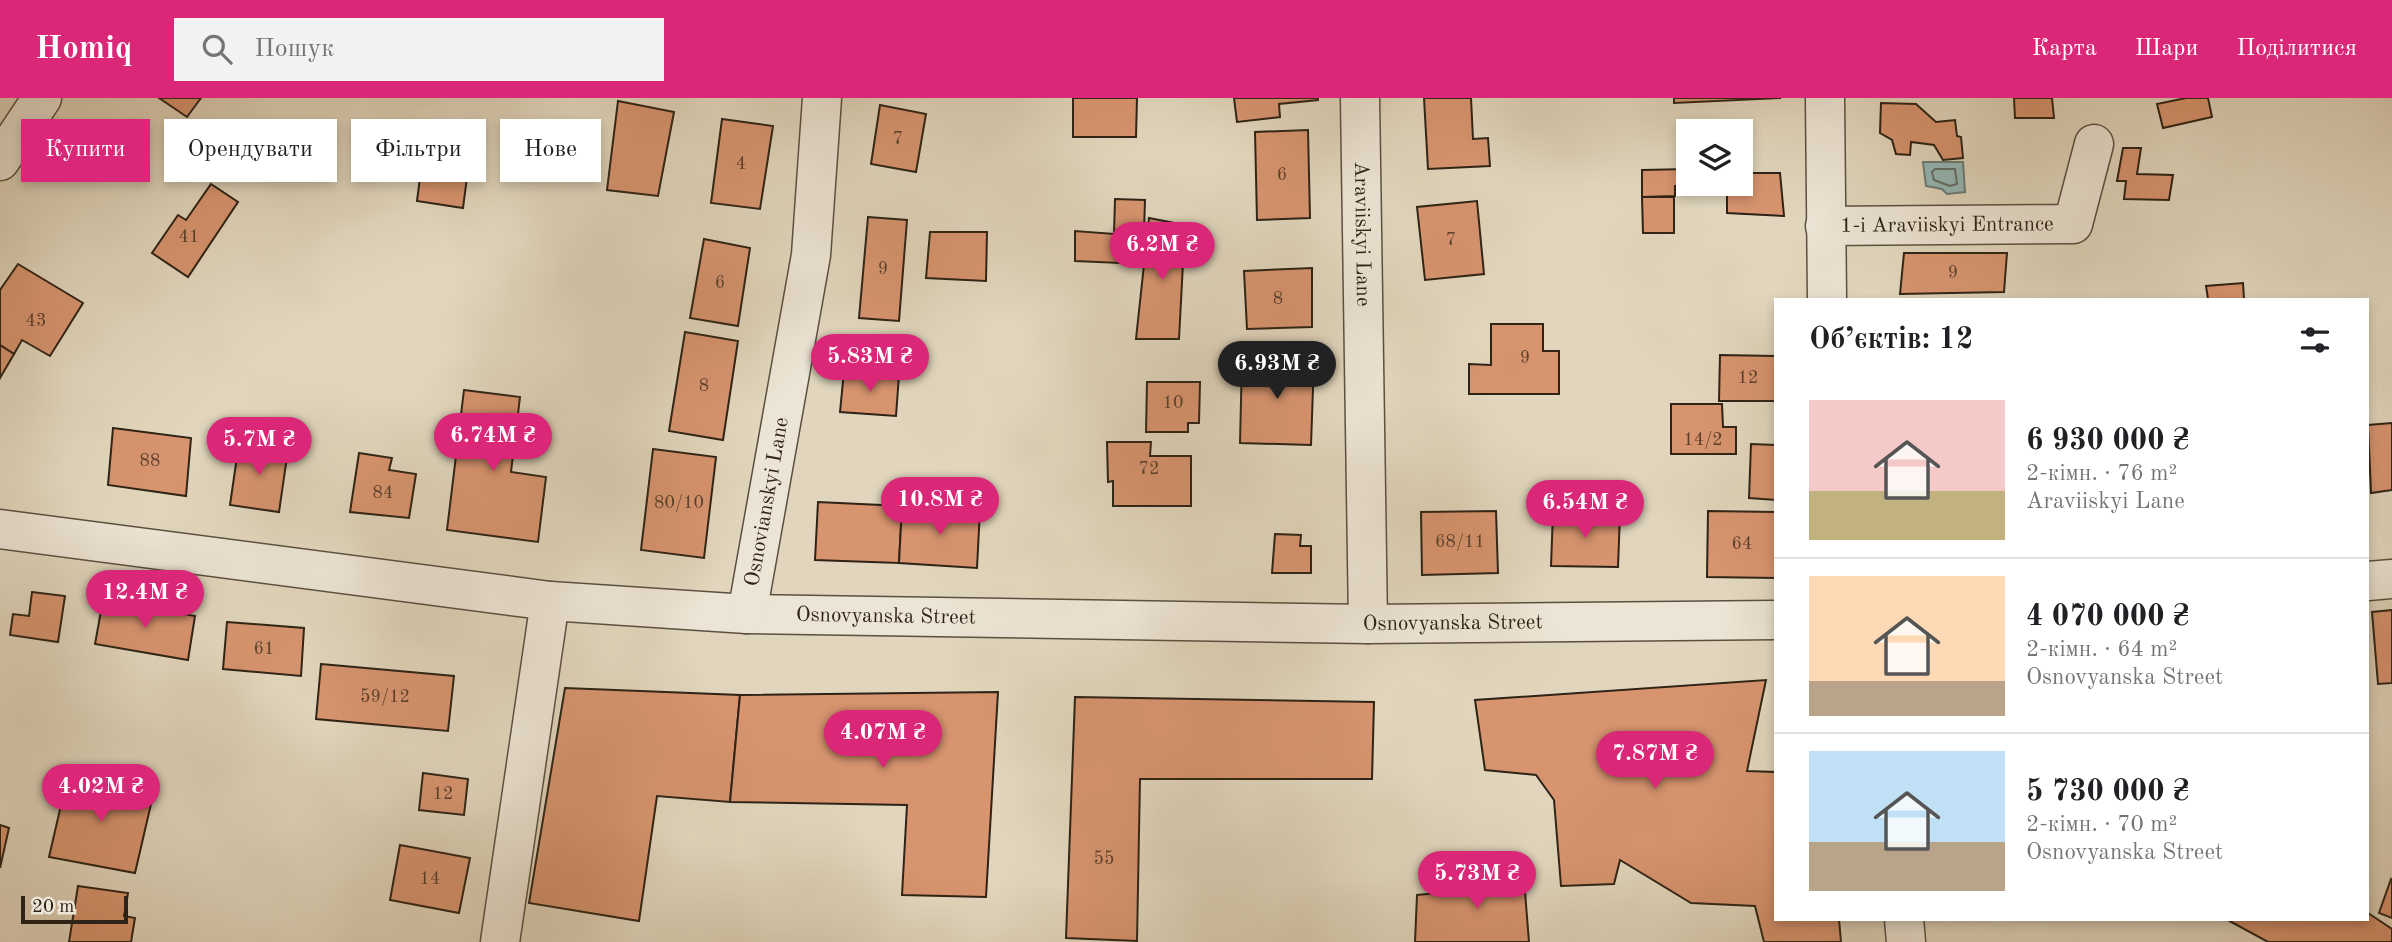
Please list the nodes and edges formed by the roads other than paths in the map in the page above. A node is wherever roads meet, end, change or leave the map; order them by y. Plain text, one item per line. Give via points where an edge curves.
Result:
1 (42, 98) edge
2 (822, 98) edge
3 (1360, 98) edge
4 (1825, 98) edge
5 (2094, 144) dead end
6 (0, 161) edge
7 (1825, 226) junction
8 (1827, 298) edge
9 (0, 529) edge
10 (2392, 579) edge
11 (2369, 581) edge
12 (550, 601) junction
13 (747, 614) junction
14 (1774, 620) edge
15 (1368, 624) junction
16 (1904, 921) edge
17 (500, 942) edge
18 (1906, 942) edge

1 - 6 street
2 - 13 street, Osnovianskyi Lane via 811,255
3 - 15 street, Araviiskyi Lane
4 - 7 street
5 - 7 street, 1-i Araviiskyi Entrance via 2073,224
7 - 8 street
9 - 12 street, Osnovyanska Street
10 - 11 street
12 - 13 street, Osnovyanska Street
12 - 17 street
13 - 15 street, Osnovyanska Street
14 - 15 street, Osnovyanska Street
16 - 18 street

